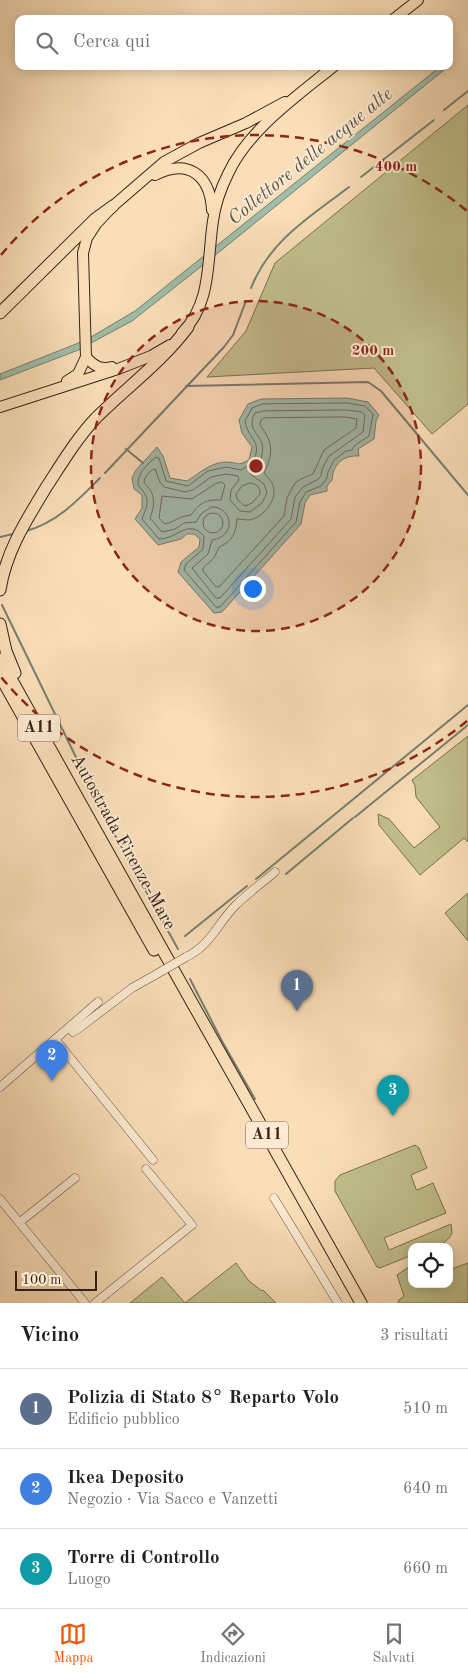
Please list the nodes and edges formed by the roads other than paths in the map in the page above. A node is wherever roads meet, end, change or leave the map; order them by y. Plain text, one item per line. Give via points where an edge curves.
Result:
1 (418, 0) edge
2 (399, 15) edge
3 (329, 70) edge
4 (301, 93) junction
5 (137, 185) junction
6 (113, 206) junction
7 (213, 220) junction
8 (0, 313) edge
9 (188, 327) junction
10 (86, 357) junction
11 (135, 362) junction
12 (0, 402) edge
13 (0, 407) edge
14 (0, 590) edge
15 (0, 624) edge
16 (0, 659) edge
17 (1, 677) edge
18 (78, 798) junction
19 (275, 872) dead end
20 (165, 968) junction
21 (98, 1002) dead end
22 (69, 1027) junction
23 (55, 1039) junction
24 (0, 1086) edge
25 (153, 1160) dead end
26 (146, 1169) dead end
27 (75, 1178) dead end
28 (274, 1198) dead end
29 (0, 1199) edge
30 (20, 1222) junction
31 (85, 1303) edge
32 (95, 1303) edge
33 (338, 1303) edge
34 (352, 1303) edge
35 (361, 1303) edge

1 - 2 main road
3 - 4 main road
4 - 5 main road via 176,154
4 - 7 main road via 242,150 227,175
5 - 6 main road
5 - 7 main road via 165,170 175,168 195,172 210,190
6 - 8 highway
6 - 10 main road via 90,232 85,245
7 - 9 main road via 203,298
9 - 11 main road via 162,350
9 - 14 highway via 171,350 96,418 68,453 14,542 2,574
10 - 11 main road via 102,368
10 - 12 main road via 78,374 69,380
11 - 13 main road
15 - 18 highway via 14,671
16 - 18 highway, Autostrada Firenze-Mare / A11
17 - 20 highway, Autostrada Firenze-Mare / A11
18 - 20 highway, Autostrada Firenze-Mare / A11
19 - 20 street, bridge via 234,907 197,952
20 - 22 street via 72,1032
20 - 34 highway, Autostrada Firenze-Mare / A11
20 - 35 highway, Autostrada Firenze-Mare / A11
21 - 22 street
22 - 23 street
23 - 24 street
23 - 25 street
26 - 32 street via 192,1225
27 - 30 street
28 - 33 street
29 - 30 street
30 - 31 street

